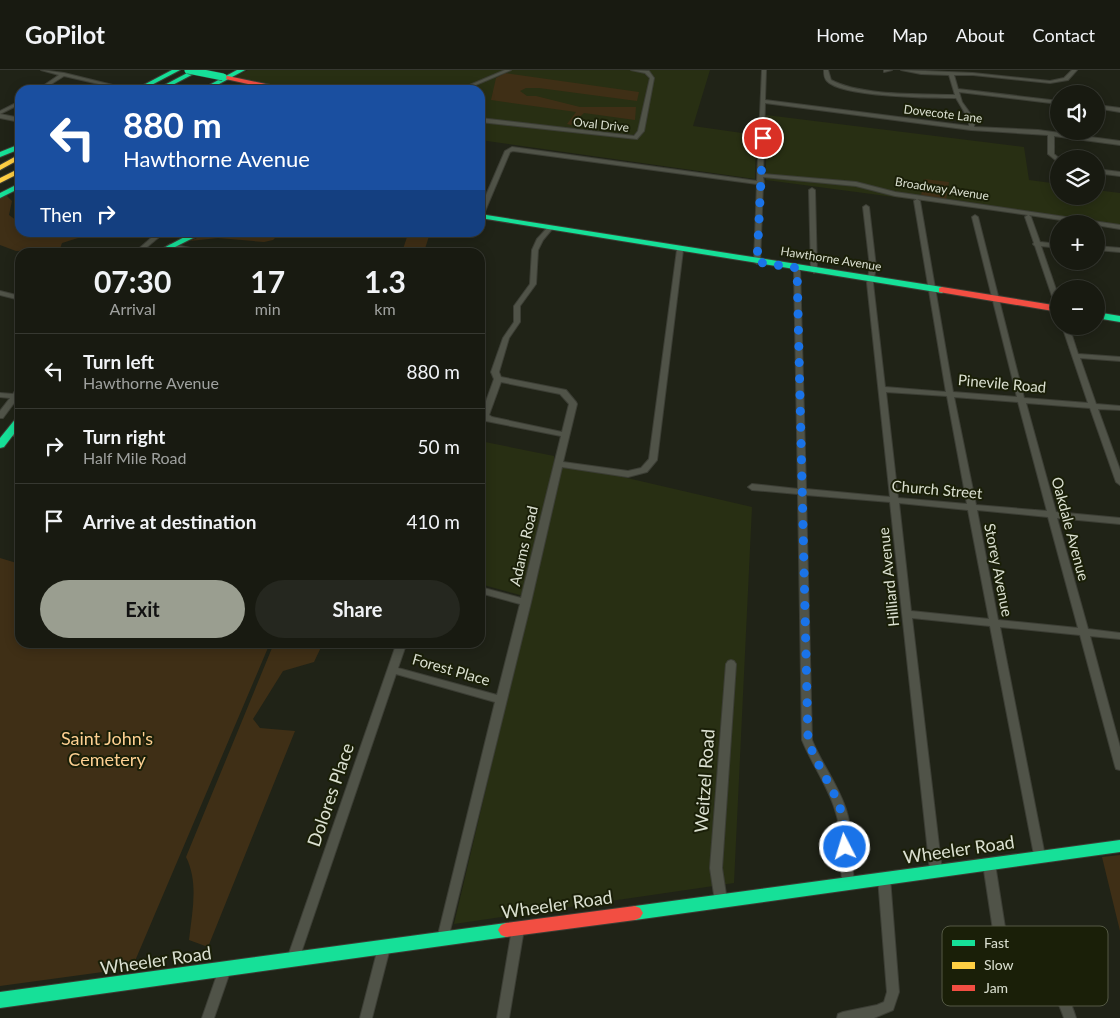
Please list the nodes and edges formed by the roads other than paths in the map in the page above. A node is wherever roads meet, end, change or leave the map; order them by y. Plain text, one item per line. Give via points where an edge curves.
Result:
1 (43, 70) edge
2 (177, 70) edge
3 (188, 70) edge
4 (198, 70) edge
5 (242, 70) edge
6 (509, 70) edge
7 (633, 70) edge
8 (764, 70) edge
9 (826, 70) edge
10 (903, 70) edge
11 (1075, 70) edge
12 (65, 74) junction
13 (951, 74) junction
14 (222, 75) edge
15 (835, 84) junction
16 (47, 85) edge
17 (110, 85) edge
18 (147, 85) edge
19 (168, 85) edge
20 (193, 85) edge
21 (209, 85) edge
22 (264, 85) edge
23 (472, 85) edge
24 (827, 86) dead end
25 (956, 90) junction
26 (959, 97) junction
27 (764, 101) junction
28 (1050, 102) edge
29 (15, 105) edge
30 (1105, 108) edge
31 (1120, 110) edge
32 (0, 114) edge
33 (15, 118) edge
34 (485, 121) edge
35 (971, 128) junction
36 (1050, 134) edge
37 (1097, 140) edge
38 (1120, 143) edge
39 (15, 148) edge
40 (0, 155) edge
41 (15, 160) edge
42 (0, 168) edge
43 (1105, 172) edge
44 (15, 173) edge
45 (1120, 174) edge
46 (761, 175) junction
47 (0, 181) edge
48 (761, 183) junction
49 (15, 184) edge
50 (15, 185) edge
51 (812, 190) dead end
52 (0, 196) edge
53 (918, 201) dead end
54 (485, 204) edge
55 (866, 207) dead end
56 (485, 217) edge
57 (975, 217) dead end
58 (1028, 217) dead end
59 (1120, 227) edge
60 (550, 228) junction
61 (156, 237) edge
62 (190, 237) edge
63 (1036, 244) junction
64 (1050, 245) edge
65 (170, 246) junction
66 (143, 248) edge
67 (167, 248) edge
68 (180, 248) edge
69 (1105, 249) edge
70 (680, 250) junction
71 (1120, 250) edge
72 (757, 262) junction
73 (797, 268) junction
74 (814, 271) junction
75 (871, 280) junction
76 (1050, 283) edge
77 (933, 290) junction
78 (0, 293) edge
79 (15, 297) edge
80 (995, 299) junction
81 (1050, 307) edge
82 (1105, 316) edge
83 (1120, 319) edge
84 (1068, 335) edge
85 (1076, 356) junction
86 (1120, 358) edge
87 (498, 379) junction
88 (882, 388) junction
89 (15, 393) edge
90 (950, 394) junction
91 (0, 395) edge
92 (15, 397) edge
93 (1021, 400) junction
94 (1094, 406) junction
95 (1120, 408) edge
96 (0, 416) edge
97 (14, 434) edge
98 (566, 435) junction
99 (0, 446) edge
100 (559, 464) junction
101 (1120, 482) edge
102 (752, 487) dead end
103 (803, 491) junction
104 (894, 500) junction
105 (972, 507) junction
106 (1053, 515) junction
107 (1120, 521) edge
108 (485, 591) edge
109 (526, 602) junction
110 (907, 614) junction
111 (995, 624) junction
112 (1084, 633) junction
113 (1120, 636) edge
114 (400, 648) edge
115 (731, 664) dead end
116 (393, 670) junction
117 (501, 700) junction
118 (1120, 766) edge
119 (1120, 846) edge
120 (1039, 856) junction
121 (989, 864) junction
122 (936, 871) junction
123 (884, 878) junction
124 (848, 882) junction
125 (721, 901) junction
126 (998, 926) edge
127 (518, 929) junction
128 (443, 938) junction
129 (384, 948) junction
130 (293, 959) junction
131 (225, 969) junction
132 (0, 1000) edge
133 (1066, 1006) edge
134 (208, 1018) edge
135 (366, 1018) edge
136 (503, 1018) edge
137 (843, 1018) edge
138 (1070, 1018) edge

1 - 12 street
2 - 18 main road
3 - 14 main road, bridge
4 - 19 main road
5 - 14 main road
6 - 23 street
7 - 34 street, Oval Drive via 647,72 652,78 641,131 635,138
8 - 27 street
9 - 15 street via 828,79
10 - 13 street
11 - 13 street via 1066,79 1050,82
12 - 16 street
12 - 17 street
13 - 25 street
14 - 20 main road
14 - 21 main road
14 - 22 main road
15 - 24 street
15 - 26 street via 880,92
25 - 26 street
25 - 28 street
26 - 35 street via 972,120
27 - 35 street, Dovecote Lane
27 - 46 street
29 - 32 street
30 - 31 street
32 - 33 street
35 - 36 street, Dovecote Lane
37 - 38 street, Dovecote Lane
39 - 40 main road
41 - 42 main road
43 - 45 street
44 - 47 main road
46 - 48 street
46 - 59 street, Broadway Avenue via 856,184 895,194
47 - 49 main road
48 - 54 street via 512,148
48 - 72 street
50 - 52 main road
51 - 74 street
53 - 77 street, Storey Avenue
55 - 75 street, Hilliard Avenue via 873,267
56 - 60 main road, Hawthorne Avenue
57 - 80 street
58 - 63 street
60 - 70 main road, Hawthorne Avenue
60 - 87 street via 535,250 533,284 517,306 517,322 506,338 495,372
61 - 66 street
62 - 65 main road
63 - 64 street
63 - 76 street
65 - 67 main road
65 - 68 street
69 - 71 street
70 - 72 main road, Hawthorne Avenue
70 - 100 street via 653,460 644,470 628,474
72 - 73 main road, Hawthorne Avenue
73 - 74 main road, Hawthorne Avenue
73 - 103 street
74 - 75 main road, Hawthorne Avenue
75 - 77 main road, Hawthorne Avenue
75 - 88 street, Hilliard Avenue
77 - 80 main road, Hawthorne Avenue
77 - 90 street, Storey Avenue
78 - 79 street
80 - 81 main road, Hawthorne Avenue
80 - 93 street, Oakdale Avenue
82 - 83 main road
84 - 85 street
85 - 86 street
85 - 94 street
87 - 98 street, Adams Road via 563,392 573,404
87 - 98 street via 486,417
88 - 90 street, Pinevile Road
88 - 104 street, Hilliard Avenue
89 - 91 street
90 - 93 street, Pinevile Road
90 - 105 street, Storey Avenue
92 - 96 street
93 - 94 street, Pinevile Road
93 - 106 street, Oakdale Avenue
94 - 95 street, Pinevile Road
94 - 101 street
97 - 99 main road
98 - 100 street, Adams Road
100 - 109 street, Adams Road
102 - 103 street, Church Street
103 - 104 street, Church Street
103 - 124 street via 808,740 813,757 842,813
104 - 105 street, Church Street
104 - 110 street, Hilliard Avenue
105 - 106 street, Church Street
105 - 111 street, Storey Avenue
106 - 107 street, Church Street
106 - 112 street, Oakdale Avenue
108 - 109 street
109 - 117 street, Adams Road
110 - 111 street
110 - 122 street, Hilliard Avenue
111 - 112 street
111 - 120 street, Storey Avenue
112 - 113 street
112 - 118 street, Oakdale Avenue
114 - 116 street, Dolores Place
115 - 125 street, Weitzel Road via 716,868
116 - 117 street, Forest Place
116 - 130 street, Dolores Place
117 - 128 street, Adams Road
119 - 120 main road, Wheeler Road
120 - 121 main road, Wheeler Road
121 - 122 main road, Wheeler Road
121 - 126 street
122 - 123 main road, Wheeler Road
123 - 124 main road, Wheeler Road
123 - 137 street via 893,992 888,1006
124 - 125 main road, Wheeler Road
125 - 127 main road, Wheeler Road
127 - 128 main road, Wheeler Road
127 - 136 street
128 - 129 main road, Wheeler Road
129 - 130 main road, Wheeler Road
129 - 135 street
130 - 131 main road, Wheeler Road
131 - 132 main road, Wheeler Road
131 - 134 street
133 - 138 street

